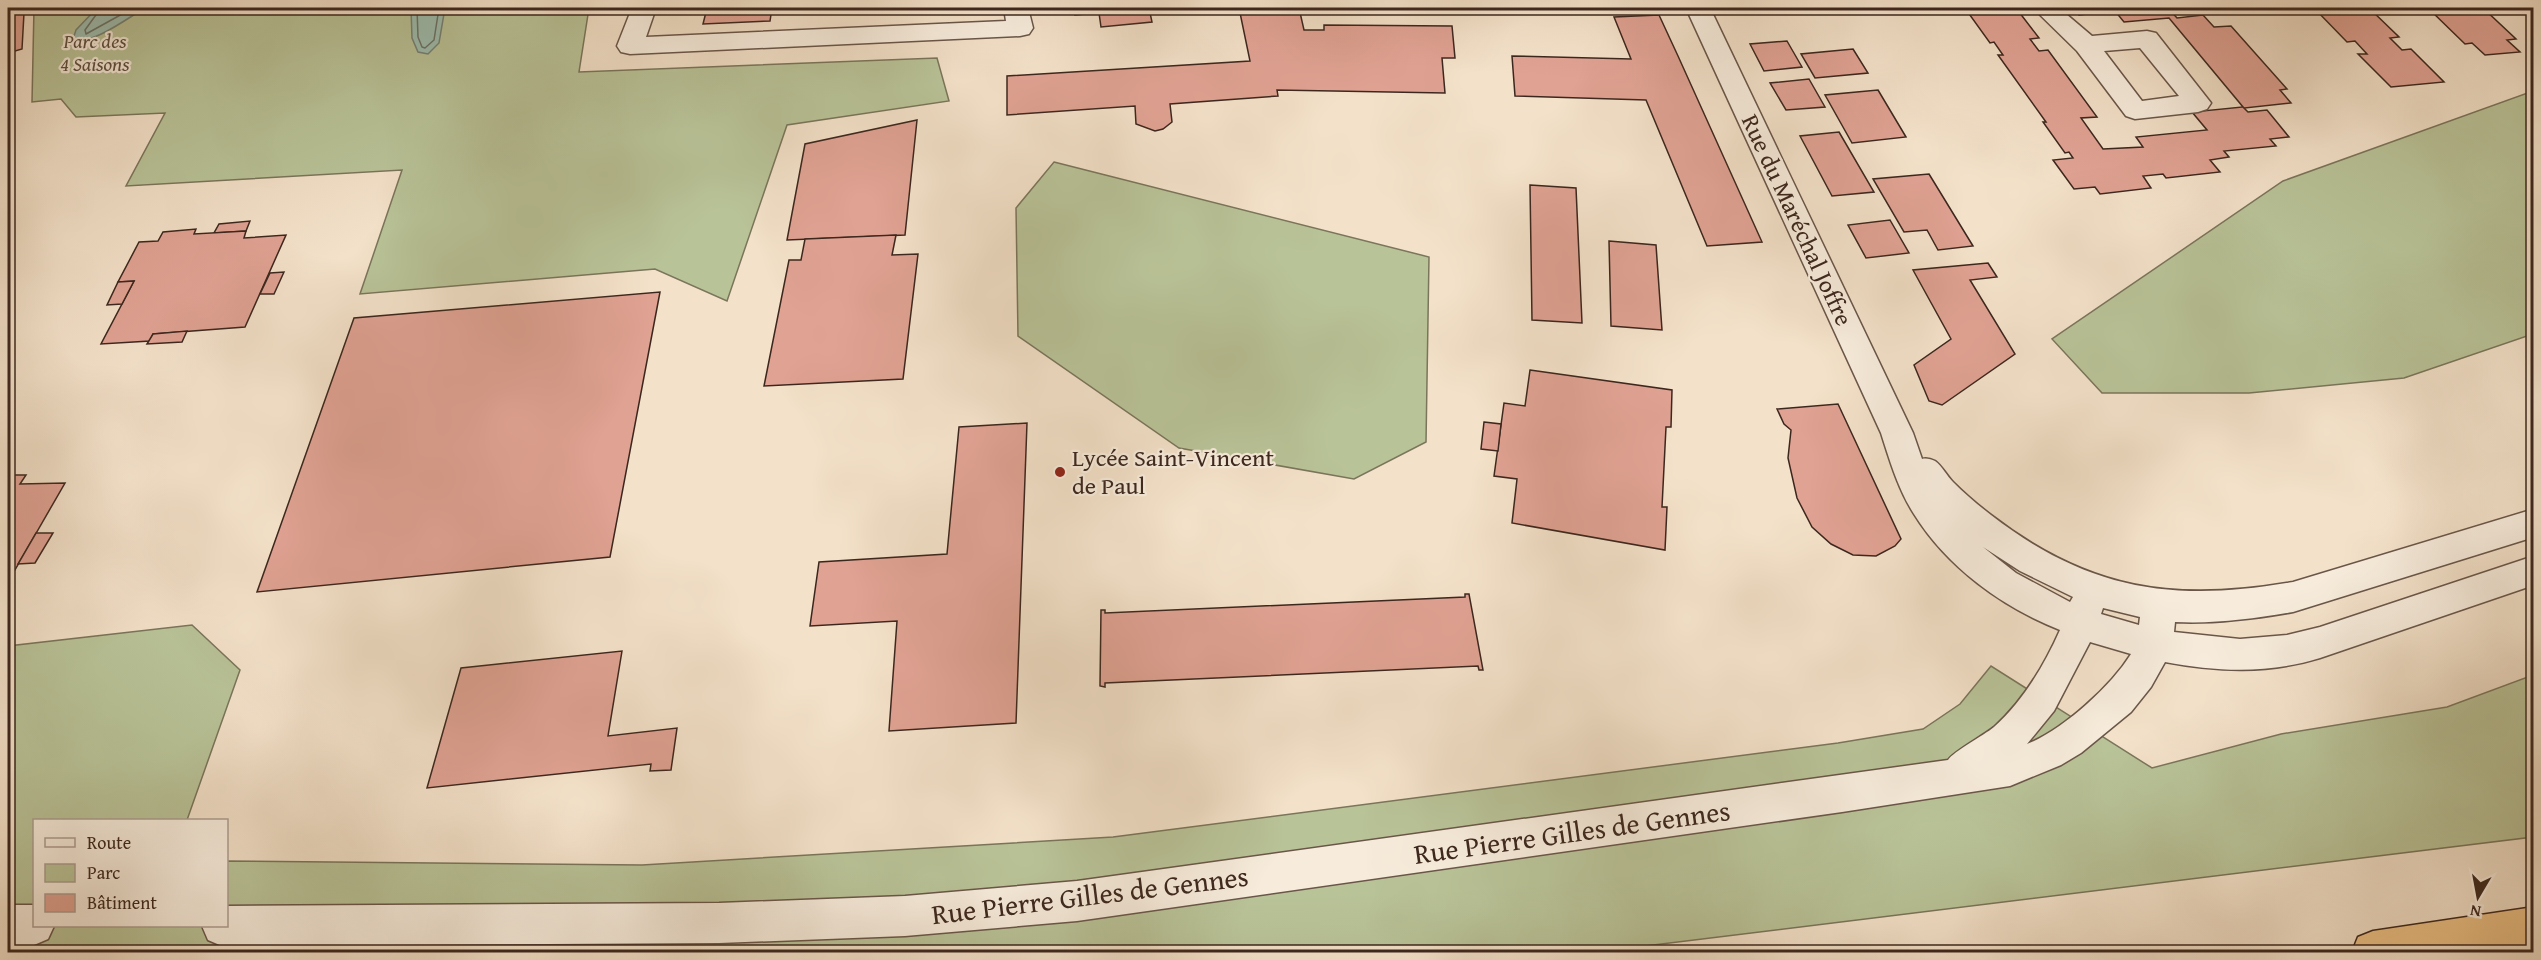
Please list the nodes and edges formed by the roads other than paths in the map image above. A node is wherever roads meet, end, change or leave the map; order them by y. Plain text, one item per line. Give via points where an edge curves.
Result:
1 (644, 8) edge
2 (1016, 8) edge
3 (1697, 8) edge
4 (2044, 8) edge
5 (2086, 45) dead end
6 (1897, 433) junction
7 (2534, 523) edge
8 (2534, 570) edge
9 (2092, 590) junction
10 (2158, 605) junction
11 (2080, 624) junction
12 (2152, 644) junction
13 (1951, 776) junction
14 (8, 925) edge
15 (33, 925) edge
16 (228, 926) edge
17 (2534, 927) edge
18 (2373, 952) edge

1 - 2 street via 630,46 1020,28
3 - 6 street, Rue du Maréchal Joffre
4 - 5 street
6 - 9 street, Rue du Maréchal Joffre via 1936,487 1979,525 2033,563
6 - 11 street, Rue du Maréchal Joffre via 1917,488 1949,535 1995,578
7 - 10 street via 2263,604 2207,608
8 - 12 street via 2287,651 2221,655
9 - 10 street
9 - 11 street, Rue Pierre Gilles de Gennes
10 - 12 street, Rue Pierre Gilles de Gennes
11 - 12 street
11 - 13 street, Rue Pierre Gilles de Gennes via 2070,649 2022,724 2000,747
12 - 13 street, Rue Pierre Gilles de Gennes via 2149,658 2118,700 2068,741 2010,768
13 - 16 street, Rue Pierre Gilles de Gennes via 1066,902 905,916 719,923
14 - 15 street
17 - 18 highway

